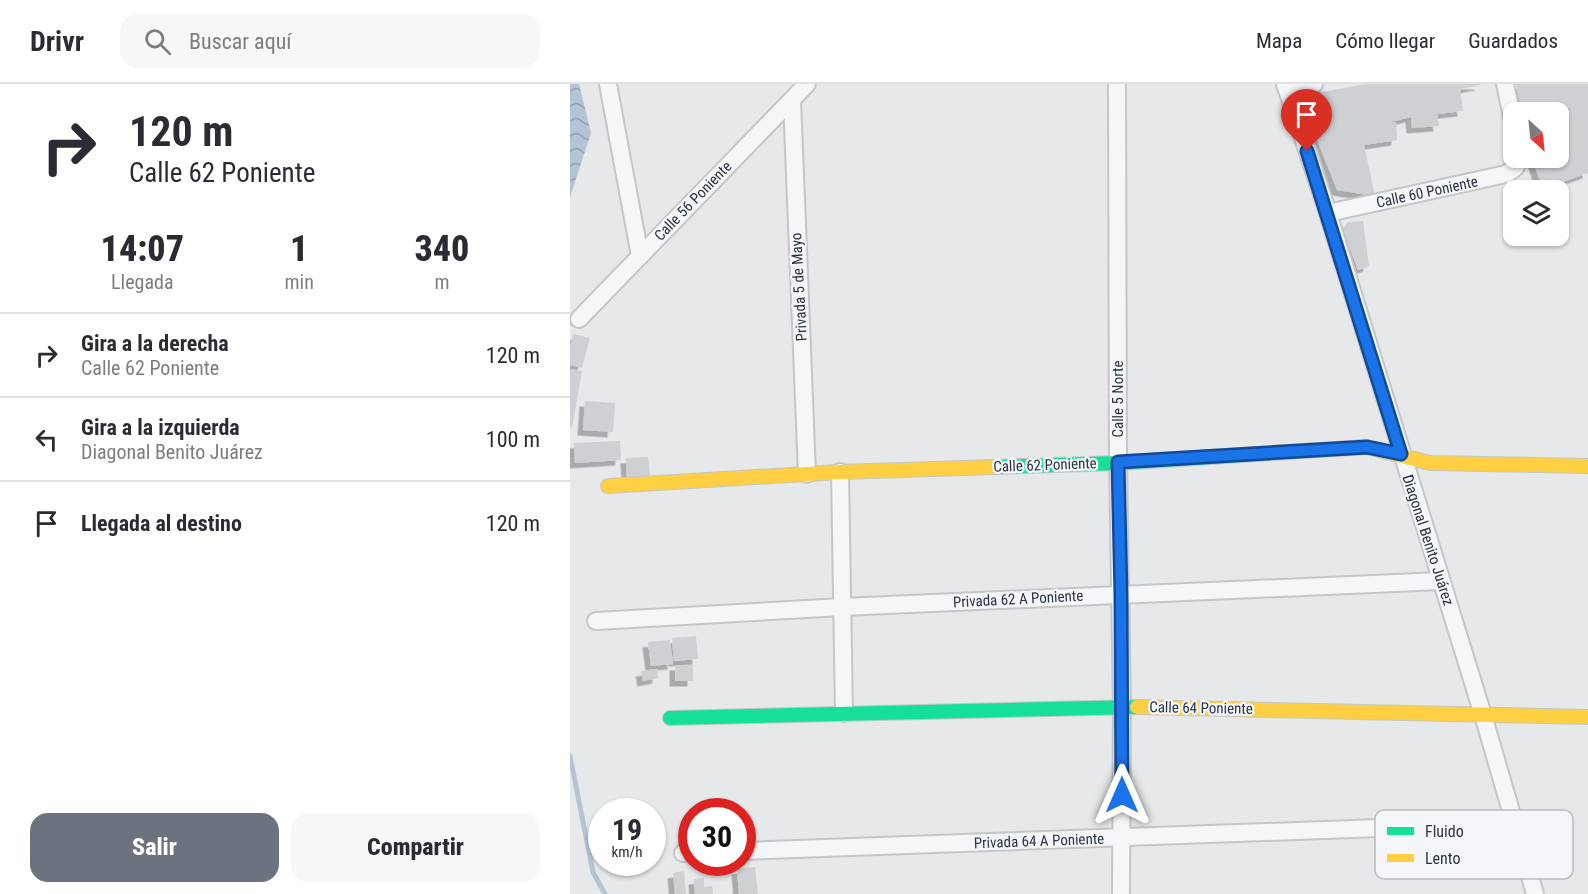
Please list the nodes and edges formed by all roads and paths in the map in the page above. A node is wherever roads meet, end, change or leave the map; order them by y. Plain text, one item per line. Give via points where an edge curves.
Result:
1 (608, 84) edge
2 (807, 84) edge
3 (1117, 84) edge
4 (1314, 84) edge
5 (1505, 84) edge
6 (1286, 87) edge
7 (792, 100) junction
8 (1509, 102) edge
9 (1515, 168) edge
10 (1328, 213) junction
11 (640, 256) junction
12 (579, 319) dead end
13 (1401, 454) junction
14 (1118, 462) junction
15 (1588, 466) edge
16 (840, 472) junction
17 (807, 474) junction
18 (608, 486) dead end
19 (1441, 581) junction
20 (1121, 594) junction
21 (842, 607) junction
22 (596, 621) dead end
23 (1122, 707) junction
24 (844, 713) junction
25 (1483, 715) junction
26 (1588, 717) edge
27 (670, 718) dead end
28 (1512, 810) edge
29 (1375, 829) edge
30 (1122, 839) junction
31 (756, 851) edge
32 (1532, 879) edge
33 (1121, 894) edge
34 (1536, 894) edge

1 - 11 street
2 - 7 street, Calle 56 Poniente
3 - 14 street, Calle 5 Norte
4 - 6 street
5 - 8 street
6 - 10 street, Diagonal Benito Juárez
7 - 11 street, Calle 56 Poniente
7 - 17 street, Privada 5 de Mayo
9 - 10 street, Calle 60 Poniente via 1506,174
10 - 13 street, Diagonal Benito Juárez
11 - 12 street, Calle 56 Poniente
13 - 14 street, Calle 62 Poniente via 1367,447
13 - 15 street, Calle 62 Poniente via 1430,463
13 - 19 street, Diagonal Benito Juárez
14 - 16 street, Calle 62 Poniente
14 - 20 street, Calle 5 Norte
16 - 17 street, Calle 62 Poniente
16 - 21 street
17 - 18 street, Calle 62 Poniente
19 - 20 street, Privada 62 A Poniente
19 - 25 street, Diagonal Benito Juárez
20 - 21 street, Privada 62 A Poniente
20 - 23 street, Calle 5 Norte
21 - 22 street, Privada 62 A Poniente
21 - 24 street
23 - 24 street, Calle 64 Poniente
23 - 25 street, Calle 64 Poniente
23 - 30 street, Calle 5 Norte
24 - 27 street, Calle 64 Poniente
25 - 26 street, Calle 64 Poniente
25 - 28 street, Diagonal Benito Juárez
29 - 30 street, Privada 64 A Poniente
30 - 31 street, Privada 64 A Poniente
30 - 33 street, Calle 5 Norte
32 - 34 street, Diagonal Benito Juárez

